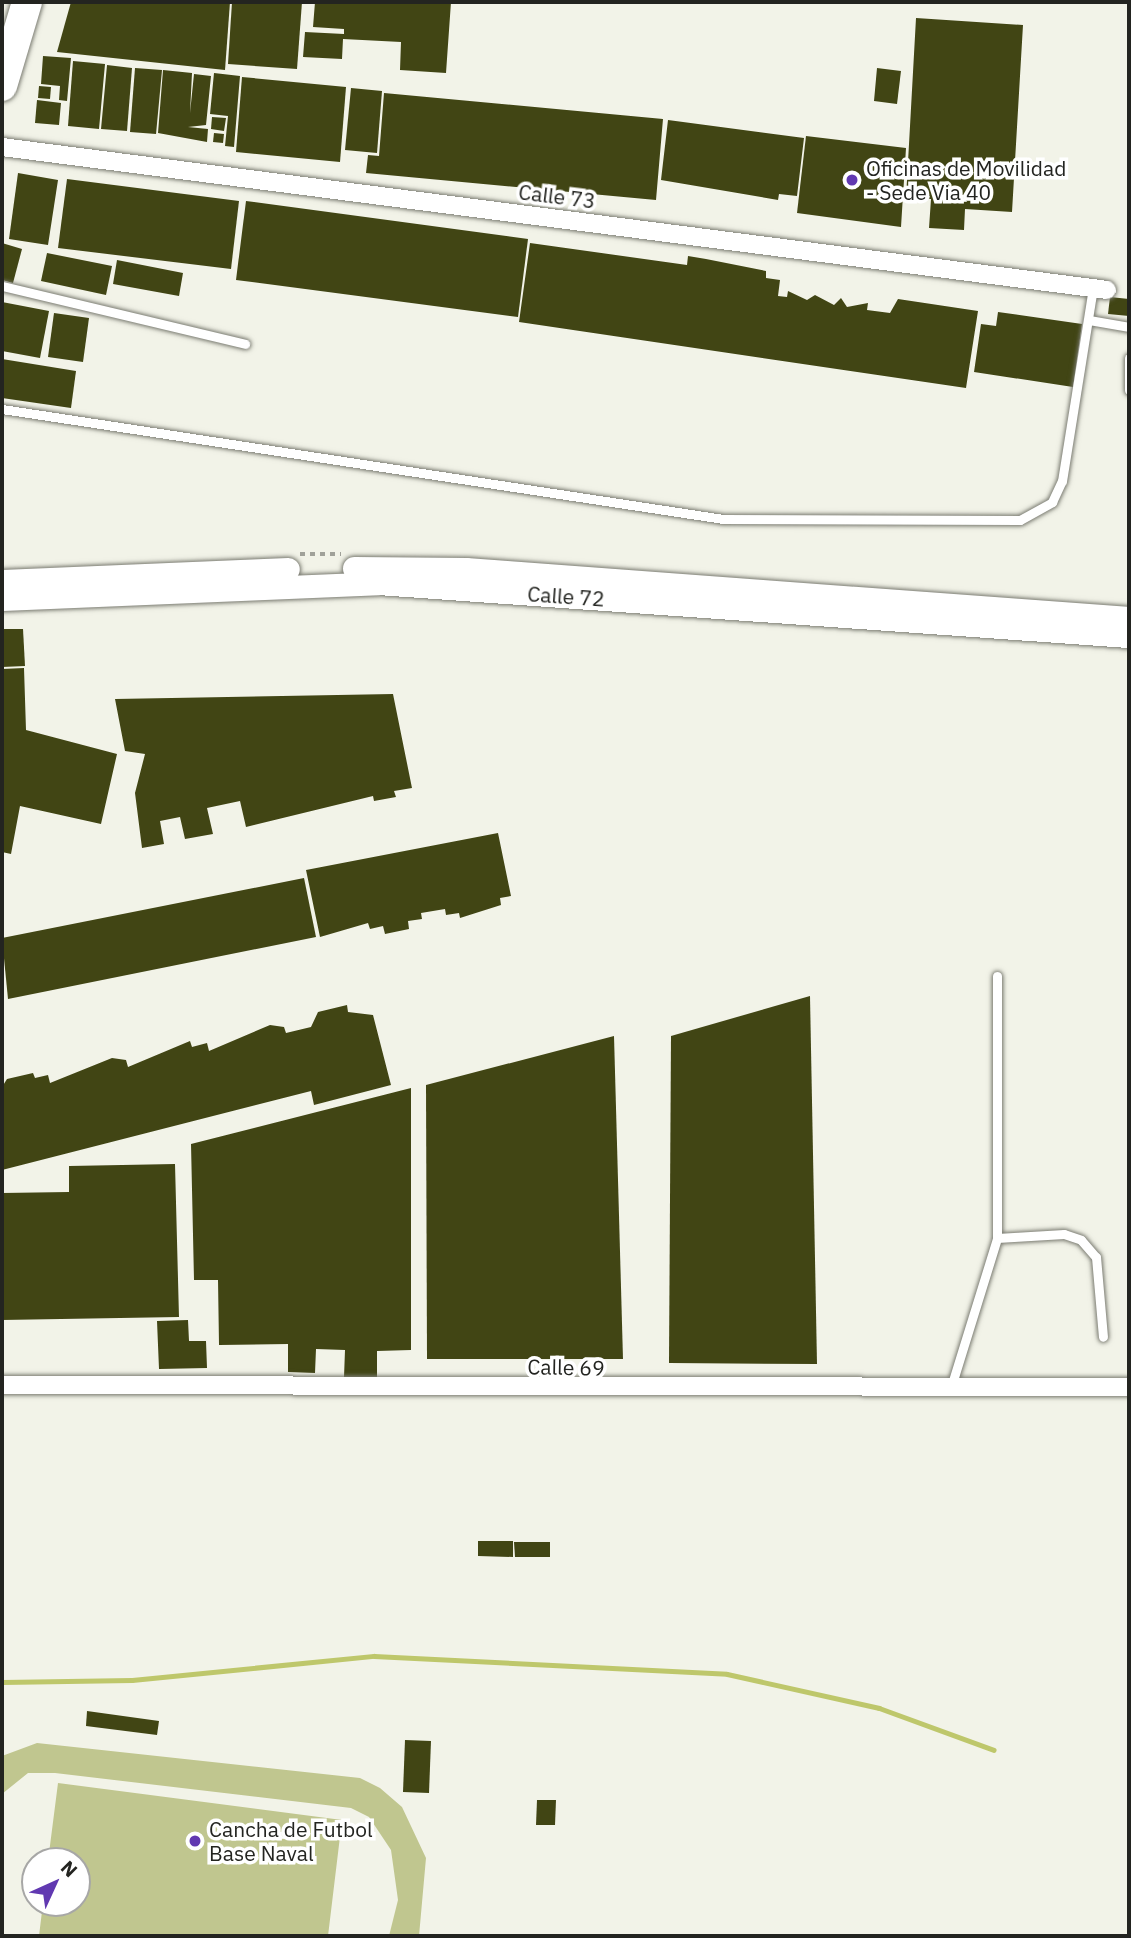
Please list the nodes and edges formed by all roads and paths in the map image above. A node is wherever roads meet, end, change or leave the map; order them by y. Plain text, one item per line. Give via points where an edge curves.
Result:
1 (24, 3) edge
2 (2, 86) edge
3 (2, 147) edge
4 (2, 286) edge
5 (1100, 288) joint
6 (1089, 320) junction
7 (1129, 327) edge
8 (245, 344) dead end
9 (1129, 358) edge
10 (1129, 390) edge
11 (2, 408) edge
12 (2, 581) edge
13 (2, 599) edge
14 (1129, 618) edge
15 (1129, 636) edge
16 (997, 976) dead end
17 (997, 1238) junction
18 (1103, 1337) dead end
19 (2, 1385) edge
20 (1129, 1387) edge
21 (951, 1389) junction

1 - 2 highway
3 - 5 street, Calle 73
4 - 8 lane
5 - 6 lane
6 - 7 lane
6 - 11 lane via 1062,481 1052,502 1020,520 723,519
9 - 10 lane
12 - 14 main road, Calle 72 via 263,569 467,569
13 - 15 main road, Calle 72 via 378,583
16 - 17 lane
17 - 18 lane via 1064,1234 1081,1240 1096,1257
17 - 21 lane
19 - 21 street, Calle 69
20 - 21 street, Calle 69

